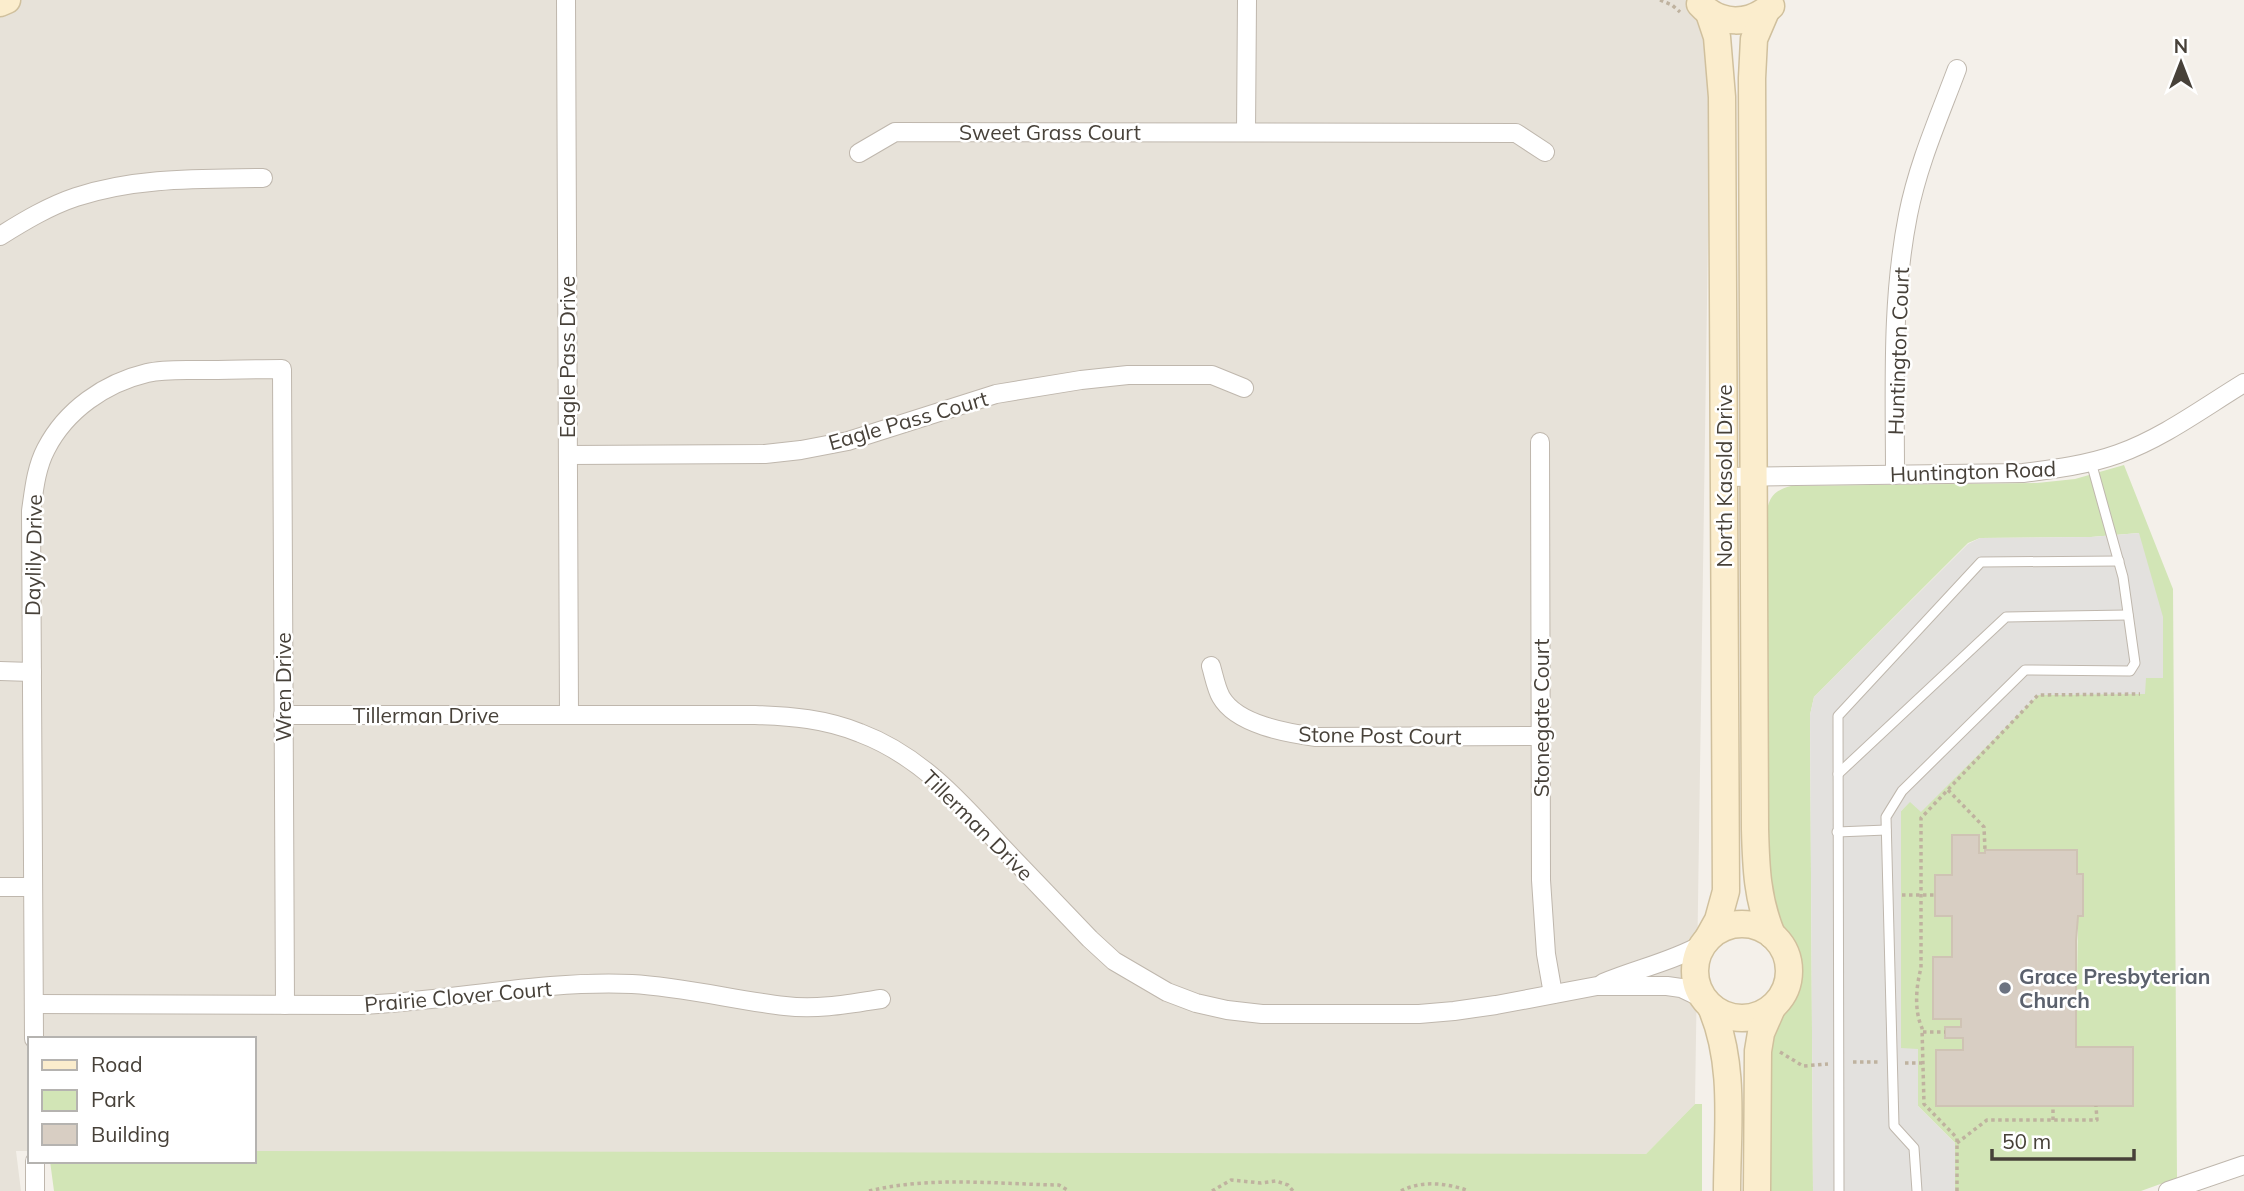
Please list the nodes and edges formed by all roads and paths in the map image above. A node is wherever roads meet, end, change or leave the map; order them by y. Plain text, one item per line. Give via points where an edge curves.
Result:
1 (8, 0) edge
2 (566, 0) edge
3 (1247, 0) edge
4 (1660, 0) edge
5 (0, 2) edge
6 (1771, 5) edge
7 (1696, 6) edge
8 (1957, 69) dead end
9 (1246, 132) junction
10 (1545, 152) dead end
11 (859, 153) dead end
12 (263, 178) dead end
13 (0, 236) edge
14 (282, 369) joint
15 (1244, 388) dead end
16 (2242, 389) edge
17 (1540, 442) dead end
18 (568, 455) junction
19 (2091, 462) junction
20 (1895, 475) junction
21 (1754, 476) junction
22 (1724, 477) junction
23 (2119, 561) junction
24 (2128, 615) junction
25 (1211, 666) dead end
26 (0, 671) edge
27 (32, 672) junction
28 (2140, 694) dead end
29 (284, 715) junction
30 (569, 715) junction
31 (1541, 736) junction
32 (1838, 774) junction
33 (1948, 790) junction
34 (1886, 830) junction
35 (1837, 832) junction
36 (1985, 850) dead end
37 (0, 887) edge
38 (33, 887) junction
39 (1888, 894) junction
40 (1921, 895) junction
41 (1935, 895) dead end
42 (1772, 935) junction
43 (1705, 941) junction
44 (1597, 986) junction
45 (1553, 994) junction
46 (881, 999) dead end
47 (1707, 1003) junction
48 (34, 1004) junction
49 (285, 1005) junction
50 (1772, 1008) junction
51 (1922, 1032) junction
52 (1945, 1032) dead end
53 (34, 1037) edge
54 (2053, 1106) dead end
55 (2096, 1106) dead end
56 (2053, 1120) junction
57 (1957, 1143) junction
58 (35, 1163) edge
59 (2244, 1165) edge
60 (35, 1191) edge
61 (869, 1191) edge
62 (1069, 1191) edge
63 (1212, 1191) edge
64 (1293, 1191) edge
65 (1401, 1191) edge
66 (1469, 1191) edge
67 (1727, 1191) edge
68 (1757, 1191) edge
69 (1839, 1191) edge
70 (1917, 1191) edge
71 (1957, 1191) edge
72 (2168, 1191) edge

1 - 5 main road
2 - 18 street, Eagle Pass Drive
3 - 9 street
4 - 7 path
6 - 7 main road via 1757,16 1738,21
6 - 21 main road, North Kasold Drive via 1757,30 1752,54
7 - 22 main road, North Kasold Drive via 1717,37 1722,97
8 - 20 street, Huntington Court via 1926,148 1899,271
9 - 10 street, Sweet Grass Court via 1516,133
9 - 11 street, Sweet Grass Court via 895,132
12 - 13 street via 165,179 120,185 35,214
14 - 27 street, Daylily Drive via 149,372 94,395 68,418 47,448 31,511
14 - 29 street, Wren Drive
15 - 18 street, Eagle Pass Court via 1212,375 1128,375 996,394 848,441 801,450
16 - 19 street, Huntington Road via 2150,440
17 - 31 street, Stonegate Court
18 - 30 street, Eagle Pass Drive
19 - 20 street, Huntington Road via 2023,473
19 - 23 lane
20 - 21 street, Huntington Road
21 - 22 street, Huntington Road
21 - 42 main road, North Kasold Drive via 1756,856 1761,908
22 - 43 main road, North Kasold Drive via 1726,891 1718,920
23 - 24 lane
23 - 32 lane via 1981,562 1838,716
24 - 32 lane via 2006,617
24 - 34 lane via 2135,663 2130,671 2025,670 1902,791 1886,817
25 - 31 street, Stone Post Court via 1222,698 1235,712 1286,733 1316,737
26 - 27 street
27 - 38 street, Daylily Drive
28 - 33 path via 2038,695
29 - 30 street, Tillerman Drive
29 - 49 street, Wren Drive
30 - 45 street, Tillerman Drive via 792,716 861,733 893,748 947,788 1114,961 1196,1003 1262,1014 1419,1014
31 - 45 street, Stonegate Court via 1543,919
32 - 35 lane
33 - 36 path via 1984,827
33 - 40 path via 1921,818
34 - 35 lane
34 - 39 lane
35 - 69 lane
37 - 38 street
38 - 48 street, Daylily Drive
39 - 40 path
39 - 70 lane via 1894,1126 1914,1148
40 - 41 path
40 - 51 path via 1917,983
42 - 43 main road via 1739,924 1725,926
42 - 50 main road via 1784,950 1789,968 1784,993
43 - 44 street, Tillerman Drive via 1671,960
43 - 47 main road via 1694,972
44 - 45 street, Tillerman Drive
44 - 47 street, Tillerman Drive via 1681,988
46 - 49 street, Prairie Clover Court via 788,1006 676,988 588,984 411,1003
47 - 50 main road via 1720,1013 1741,1019
47 - 67 main road via 1721,1035 1727,1078
48 - 49 street, Prairie Clover Court
48 - 53 street, Daylily Drive
50 - 68 main road via 1758,1051
51 - 52 path
51 - 57 path via 1924,1104
54 - 56 path
55 - 56 path via 2097,1120
56 - 57 path via 1987,1120
57 - 71 path
58 - 60 street
59 - 72 street
61 - 62 path via 948,1182 1059,1185
63 - 64 path via 1231,1180 1244,1180 1276,1181
65 - 66 path via 1440,1183

